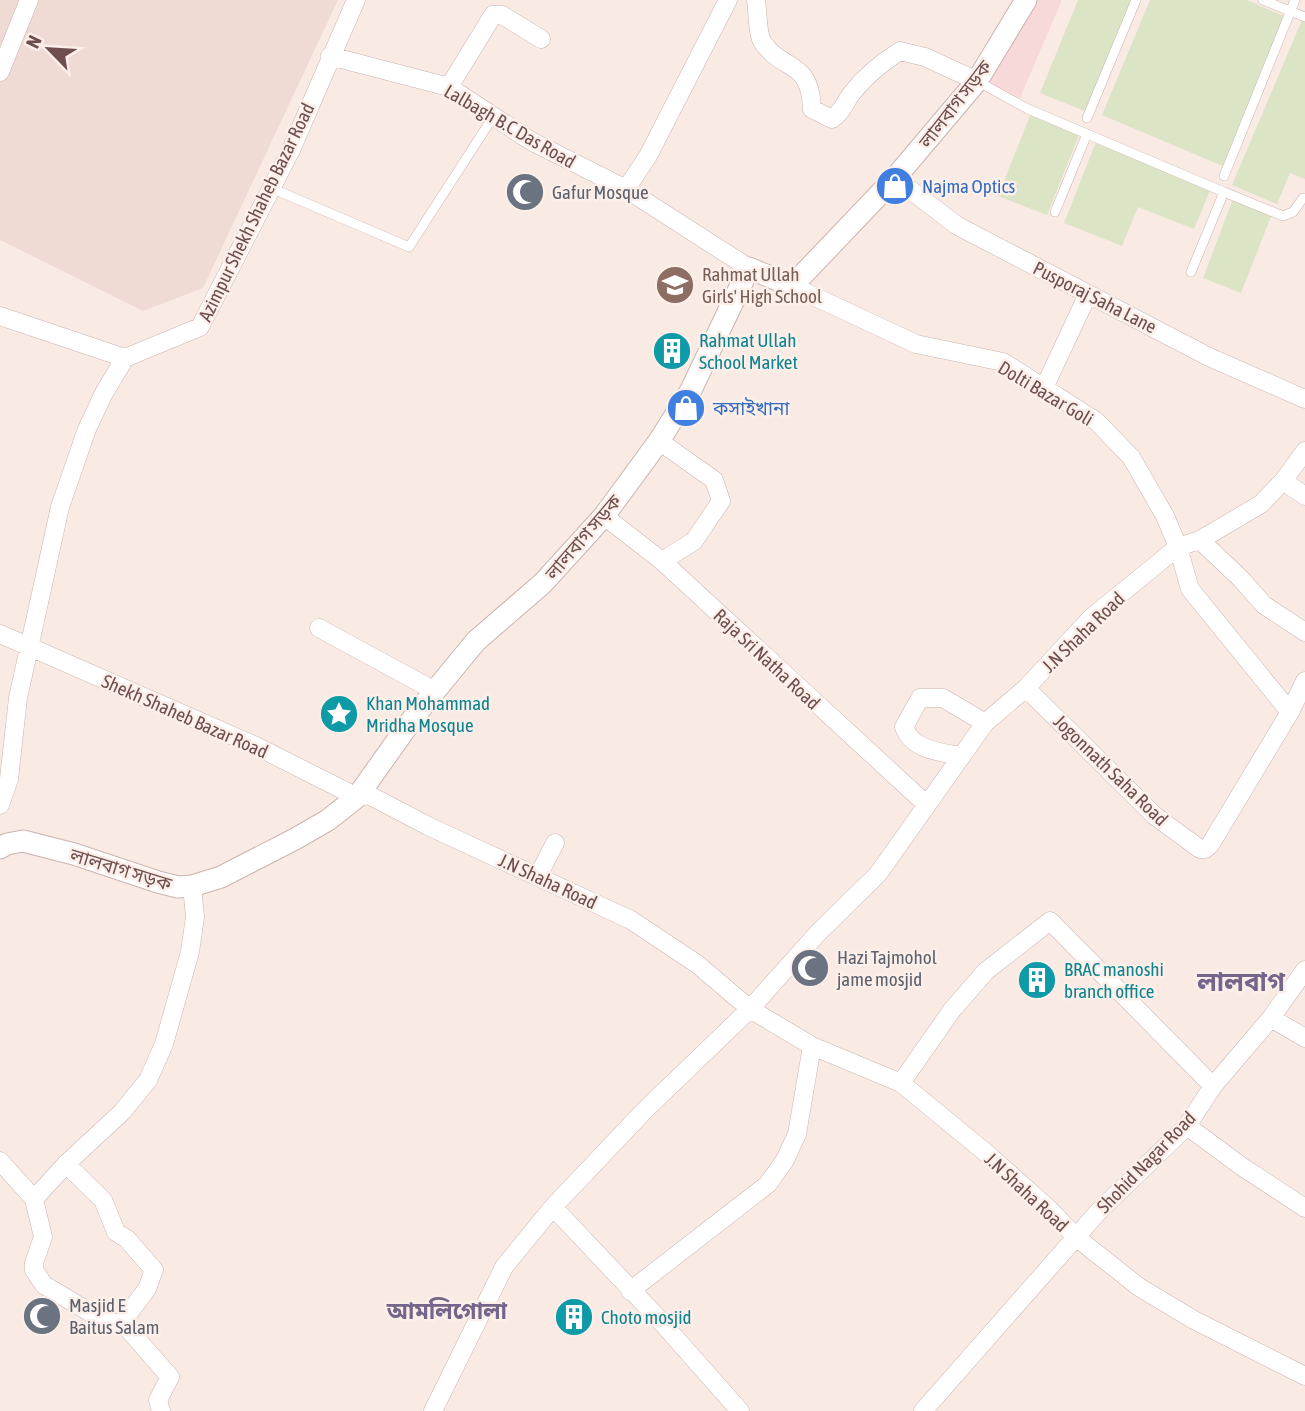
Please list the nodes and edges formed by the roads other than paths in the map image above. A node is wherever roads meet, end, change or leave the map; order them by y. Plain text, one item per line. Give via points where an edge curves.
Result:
1 (29, 0) edge
2 (356, 0) edge
3 (728, 0) edge
4 (756, 0) edge
5 (1026, 0) edge
6 (1136, 0) edge
7 (1263, 0) edge
8 (1295, 0) edge
9 (1291, 11) junction
10 (1305, 17) edge
11 (541, 39) dead end
12 (330, 56) junction
13 (0, 72) edge
14 (977, 81) junction
15 (449, 87) junction
16 (493, 117) junction
17 (1087, 118) dead end
18 (1087, 134) junction
19 (1224, 176) dead end
20 (895, 178) junction
21 (271, 188) junction
22 (626, 189) junction
23 (1224, 192) junction
24 (1305, 198) edge
25 (1055, 212) dead end
26 (749, 268) junction
27 (1191, 272) dead end
28 (792, 286) junction
29 (1088, 294) junction
30 (0, 316) edge
31 (125, 358) junction
32 (1044, 388) junction
33 (1305, 398) edge
34 (659, 441) junction
35 (1305, 452) edge
36 (1283, 481) junction
37 (1305, 496) edge
38 (604, 516) junction
39 (1200, 540) junction
40 (1178, 547) junction
41 (662, 561) junction
42 (319, 628) dead end
43 (1305, 632) edge
44 (0, 634) edge
45 (28, 648) junction
46 (1305, 681) edge
47 (1026, 688) junction
48 (435, 691) junction
49 (1290, 712) junction
50 (985, 723) junction
51 (960, 756) junction
52 (363, 796) junction
53 (0, 805) edge
54 (928, 805) junction
55 (555, 843) dead end
56 (0, 848) edge
57 (538, 876) junction
58 (192, 886) junction
59 (1305, 970) edge
60 (750, 1009) junction
61 (1271, 1018) junction
62 (1305, 1038) edge
63 (812, 1046) junction
64 (901, 1083) junction
65 (1213, 1086) junction
66 (1187, 1126) junction
67 (0, 1161) edge
68 (66, 1164) junction
69 (34, 1199) junction
70 (553, 1208) junction
71 (1305, 1208) edge
72 (1077, 1238) junction
73 (630, 1291) junction
74 (122, 1322) junction
75 (1305, 1376) edge
76 (933, 1408) edge
77 (161, 1411) edge
78 (433, 1411) edge
79 (740, 1411) edge

1 - 13 street
2 - 12 street, Azimpur Shekh Shaheb Bazar Road
3 - 22 street via 648,156
4 - 14 street via 762,41 798,69 811,89 812,109 832,119 875,66 900,51
5 - 14 street, লালবাগ সড়ক
6 - 17 lane
7 - 9 lane
8 - 9 lane
9 - 10 lane
9 - 19 lane
11 - 15 street via 502,15 493,15
12 - 15 street, Lalbagh B.C Das Road
12 - 21 street, Azimpur Shekh Shaheb Bazar Road
14 - 18 lane
14 - 20 street, লালবাগ সড়ক
15 - 16 street, Lalbagh B.C Das Road
16 - 21 lane via 409,247
16 - 22 street, Lalbagh B.C Das Road
18 - 23 lane
18 - 25 lane
20 - 28 street, লালবাগ সড়ক
20 - 29 street, Pusporaj Saha Lane via 956,225
21 - 31 street, Azimpur Shekh Shaheb Bazar Road via 200,327
22 - 26 street, Lalbagh B.C Das Road
23 - 24 lane via 1288,216
23 - 27 lane
26 - 28 street
26 - 34 street, লালবাগ সড়ক via 691,390
28 - 32 street, Dolti Bazar Goli via 916,344 1003,362
29 - 32 street
29 - 33 street, Pusporaj Saha Lane via 1209,357
30 - 31 street
31 - 45 street via 87,429 60,507
32 - 40 street, Dolti Bazar Goli via 1096,421 1131,457 1166,516
34 - 38 street, লালবাগ সড়ক
34 - 41 street via 714,480 721,501 694,541
35 - 36 street
36 - 37 street
36 - 39 street via 1261,505
38 - 41 street, Raja Sri Natha Road
38 - 48 street, লালবাগ সড়ক via 543,583 476,641
39 - 40 street
39 - 43 street via 1264,605
40 - 47 street, J.N Shaha Road via 1092,617
40 - 49 street, Dolti Bazar Goli via 1190,589
41 - 54 street, Raja Sri Natha Road
42 - 48 street
44 - 45 street, Shekh Shaheb Bazar Road
45 - 52 street, Shekh Shaheb Bazar Road
45 - 53 street via 9,779
46 - 49 street
47 - 49 street, Jogonnath Saha Road via 1155,816 1200,849 1210,845
47 - 50 street, J.N Shaha Road
48 - 52 street, লালবাগ সড়ক
50 - 51 street, J.N Shaha Road
50 - 51 street via 943,698 920,698 904,727 906,734 923,748
51 - 54 street, J.N Shaha Road
52 - 57 street, J.N Shaha Road
52 - 58 street, লালবাগ সড়ক via 295,839 221,877
54 - 60 street, J.N Shaha Road via 878,874
55 - 57 street
56 - 58 street, লালবাগ সড়ক via 23,841 158,882
57 - 60 street, J.N Shaha Road via 631,920 697,964
58 - 68 street via 195,917 190,952 164,1044 148,1080 122,1112
59 - 61 street, Shohid Nagar Road
60 - 63 street, J.N Shaha Road
60 - 70 street, J.N Shaha Road via 645,1110
61 - 62 street
61 - 65 street, Shohid Nagar Road
63 - 64 street, J.N Shaha Road
63 - 73 street via 797,1134 768,1184
64 - 65 street via 952,1010 986,971 1050,921
64 - 72 street, J.N Shaha Road via 994,1160
65 - 66 street, Shohid Nagar Road
66 - 71 street
66 - 72 street, Shohid Nagar Road
67 - 69 street
68 - 69 street
68 - 74 street via 103,1200 116,1232 154,1270 147,1289
69 - 74 street via 43,1237 34,1262 37,1275 88,1312 108,1323
70 - 73 street
70 - 78 street, J.N Shaha Road via 504,1267
72 - 75 street, J.N Shaha Road via 1139,1287
72 - 76 street, Shohid Nagar Road
73 - 79 street
74 - 77 street via 170,1377 158,1400

